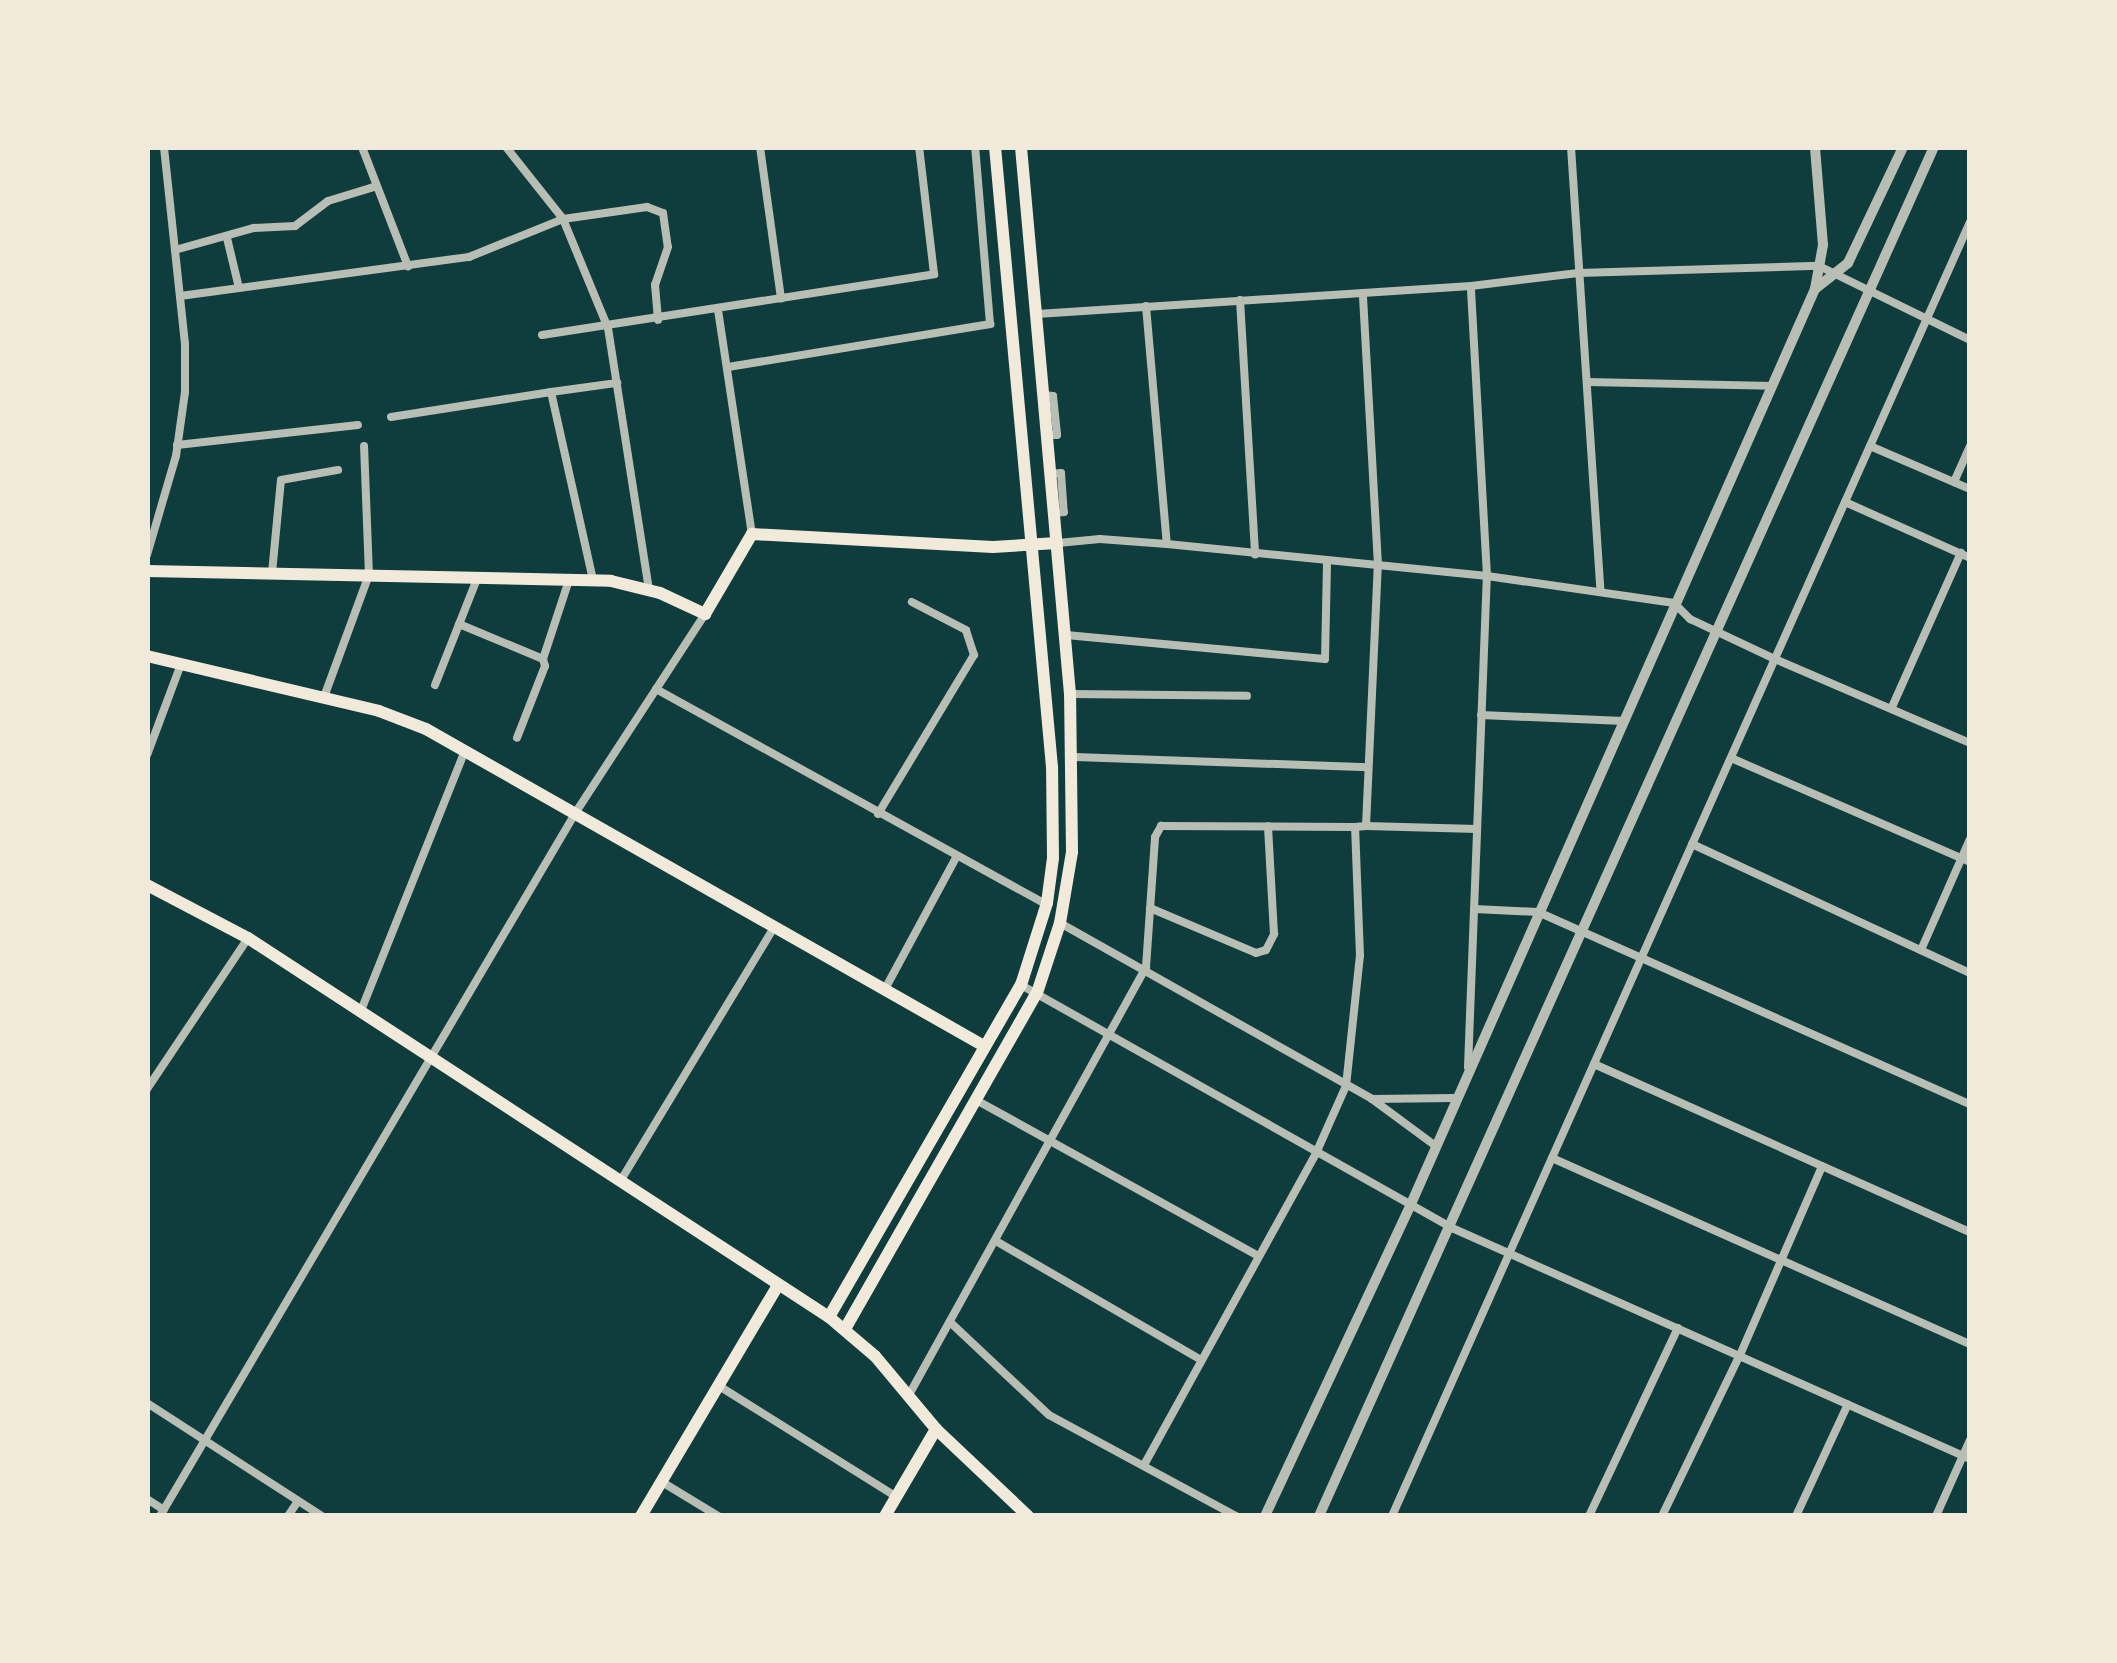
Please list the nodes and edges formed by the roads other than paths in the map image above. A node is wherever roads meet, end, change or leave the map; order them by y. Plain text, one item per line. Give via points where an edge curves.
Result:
1 (164, 147) edge
2 (362, 147) edge
3 (506, 147) edge
4 (760, 147) edge
5 (919, 147) edge
6 (975, 147) edge
7 (995, 147) edge
8 (1021, 147) edge
9 (1571, 147) edge
10 (1815, 147) edge
11 (1903, 147) edge
12 (1934, 147) edge
13 (377, 186) junction
14 (563, 219) junction
15 (1970, 222) edge
16 (227, 238) junction
17 (175, 250) junction
18 (408, 266) junction
19 (1819, 266) junction
20 (1578, 273) junction
21 (1839, 274) junction
22 (1471, 286) junction
23 (239, 288) junction
24 (1815, 289) junction
25 (1868, 289) junction
26 (1363, 292) junction
27 (180, 296) junction
28 (782, 299) junction
29 (1240, 300) junction
30 (1146, 305) junction
31 (718, 310) junction
32 (1035, 314) junction
33 (1927, 319) junction
34 (658, 320) junction
35 (608, 328) junction
36 (542, 335) dead end
37 (1970, 340) edge
38 (728, 367) junction
39 (1586, 382) junction
40 (616, 383) junction
41 (1772, 386) junction
42 (551, 392) junction
43 (391, 417) dead end
44 (358, 425) dead end
45 (177, 446) junction
46 (364, 446) dead end
47 (1870, 446) junction
48 (1970, 446) edge
49 (338, 470) dead end
50 (1954, 482) junction
51 (1970, 489) edge
52 (1845, 502) junction
53 (752, 534) junction
54 (1057, 543) junction
55 (1032, 544) junction
56 (1167, 544) junction
57 (147, 555) edge
58 (1256, 555) junction
59 (1965, 555) edge
60 (1327, 560) junction
61 (1378, 565) junction
62 (147, 572) edge
63 (272, 574) junction
64 (369, 575) junction
65 (1487, 576) junction
66 (478, 577) junction
67 (569, 579) junction
68 (592, 580) junction
69 (1600, 589) junction
70 (649, 590) junction
71 (912, 602) dead end
72 (1674, 603) junction
73 (705, 614) junction
74 (459, 624) junction
75 (1716, 631) junction
76 (1064, 635) junction
77 (147, 656) edge
78 (543, 659) junction
79 (1775, 659) junction
80 (181, 664) junction
81 (435, 685) dead end
82 (656, 689) junction
83 (1070, 694) junction
84 (1247, 696) dead end
85 (323, 697) junction
86 (1892, 707) junction
87 (1481, 715) junction
88 (1624, 721) junction
89 (518, 738) dead end
90 (1970, 743) edge
91 (465, 748) junction
92 (147, 755) edge
93 (1075, 757) junction
94 (1731, 758) junction
95 (1368, 767) junction
96 (576, 812) junction
97 (878, 814) junction
98 (1268, 826) junction
99 (1360, 826) junction
100 (1477, 830) junction
101 (1970, 839) edge
102 (1693, 844) junction
103 (957, 856) junction
104 (1966, 861) edge
105 (148, 889) edge
106 (1046, 905) junction
107 (1150, 908) junction
108 (1474, 909) junction
109 (1538, 912) junction
110 (1060, 923) junction
111 (775, 926) junction
112 (1580, 931) junction
113 (248, 938) junction
114 (1921, 950) junction
115 (1641, 959) junction
116 (1146, 968) junction
117 (1970, 973) edge
118 (1021, 985) junction
119 (885, 989) junction
120 (1037, 993) junction
121 (360, 1012) junction
122 (1111, 1033) junction
123 (984, 1046) junction
124 (430, 1058) junction
125 (1594, 1064) junction
126 (1468, 1067) junction
127 (1346, 1086) junction
128 (147, 1089) edge
129 (1454, 1098) junction
130 (974, 1099) junction
131 (1372, 1099) junction
132 (1970, 1105) edge
133 (1051, 1139) junction
134 (1433, 1144) junction
135 (1317, 1151) junction
136 (1552, 1158) junction
137 (1822, 1166) junction
138 (620, 1181) junction
139 (1411, 1204) junction
140 (1452, 1228) junction
141 (1970, 1232) edge
142 (996, 1241) junction
143 (1514, 1253) junction
144 (1257, 1255) junction
145 (1780, 1260) junction
146 (778, 1285) junction
147 (829, 1317) junction
148 (951, 1323) junction
149 (1678, 1328) junction
150 (845, 1329) junction
151 (1970, 1344) edge
152 (1740, 1355) junction
153 (1198, 1358) junction
154 (717, 1385) junction
155 (910, 1393) junction
156 (147, 1403) edge
157 (1848, 1404) junction
158 (936, 1429) junction
159 (1970, 1440) edge
160 (204, 1442) junction
161 (1967, 1457) edge
162 (1144, 1465) junction
163 (661, 1481) junction
164 (895, 1496) junction
165 (147, 1499) edge
166 (298, 1501) junction
167 (162, 1513) edge
168 (288, 1516) edge
169 (322, 1516) edge
170 (640, 1516) edge
171 (718, 1516) edge
172 (884, 1516) edge
173 (1028, 1516) edge
174 (1236, 1516) edge
175 (1265, 1516) edge
176 (1319, 1516) edge
177 (1392, 1516) edge
178 (1589, 1516) edge
179 (1662, 1516) edge
180 (1796, 1516) edge
181 (1936, 1516) edge

1 - 17 street
2 - 13 street
3 - 14 street
4 - 28 street
5 - 28 street via 934,274
6 - 38 street via 989,324
7 - 55 main road
8 - 32 main road
9 - 20 street
10 - 19 street
11 - 21 street
12 - 25 street
13 - 16 street via 328,201 295,226
13 - 18 street
14 - 18 street via 508,245
14 - 34 street via 647,207 663,213 668,248 656,285
14 - 35 street
15 - 33 street
16 - 17 street
16 - 23 street
17 - 27 street
18 - 23 street
19 - 20 street
19 - 21 street
19 - 24 street
20 - 22 street
20 - 39 street
21 - 24 street
21 - 25 street
22 - 26 street
22 - 65 street
23 - 27 street
24 - 41 street
25 - 33 street
25 - 75 street
26 - 29 street
26 - 61 street
27 - 45 street via 186,356
28 - 31 street
29 - 30 street
29 - 58 street
30 - 32 street
30 - 56 street
31 - 34 street
31 - 38 street
32 - 54 main road
33 - 37 street
33 - 47 street
34 - 35 street
35 - 36 street
35 - 40 street
38 - 53 street
39 - 41 street
39 - 69 street
40 - 42 street
40 - 70 street
41 - 72 street
42 - 43 street
42 - 68 street
44 - 45 street
45 - 57 street
46 - 64 street
47 - 50 street
47 - 52 street
48 - 50 street
49 - 63 street via 281,480
50 - 51 street
52 - 59 street
52 - 79 street
53 - 55 main road
53 - 73 main road
54 - 55 main road
54 - 56 street
54 - 76 main road
55 - 106 main road via 1053,790
56 - 58 street
58 - 60 street
59 - 86 street
60 - 61 street
60 - 76 street via 1324,659
61 - 65 street
61 - 95 street
62 - 63 main road
63 - 64 main road
64 - 66 main road
64 - 85 street
65 - 69 street
65 - 87 street
66 - 67 main road
66 - 74 street
67 - 68 main road
67 - 78 street
68 - 70 main road
69 - 72 street
70 - 73 main road
71 - 97 street via 966,630 974,656
72 - 75 street
72 - 88 street
73 - 82 street
74 - 78 street
74 - 81 street
75 - 79 street
75 - 112 street
76 - 83 main road
77 - 80 main road
78 - 89 street
79 - 86 street
79 - 94 street
80 - 85 main road
80 - 92 street
82 - 96 street
82 - 97 street
83 - 84 street
83 - 93 main road
85 - 91 main road via 379,710
86 - 90 street
87 - 88 street
87 - 100 street
88 - 109 street
91 - 96 main road
91 - 121 street
93 - 95 street
93 - 110 main road
94 - 102 street
94 - 104 street
95 - 99 street
96 - 111 main road
96 - 124 street
97 - 103 street
98 - 99 street
98 - 107 street via 1161,826
98 - 107 street via 1274,934 1266,950 1256,953
99 - 100 street
99 - 127 street via 1360,956
100 - 108 street
101 - 104 street
102 - 114 street
102 - 115 street
103 - 106 street
103 - 119 street
104 - 114 street
105 - 113 main road
106 - 118 main road
107 - 116 street
108 - 109 street
108 - 126 street
109 - 112 street
109 - 126 street
110 - 116 street
110 - 120 main road
111 - 119 main road
111 - 138 street
112 - 115 street
112 - 140 street
113 - 121 main road
113 - 128 street
114 - 117 street
115 - 125 street
115 - 132 street
116 - 122 street
116 - 127 street
118 - 120 street
118 - 123 main road
119 - 123 main road
120 - 122 street
120 - 130 main road
121 - 124 main road
122 - 133 street
122 - 135 street
123 - 147 main road
124 - 138 main road
124 - 160 street
125 - 136 street
125 - 137 street
126 - 129 street
127 - 131 street
127 - 135 street
129 - 131 street
129 - 134 street
130 - 133 street
130 - 150 main road
131 - 134 street
133 - 142 street
133 - 144 street
134 - 139 street
135 - 139 street
135 - 144 street
136 - 143 street
136 - 145 street
137 - 141 street
137 - 145 street
138 - 146 main road
139 - 140 street
139 - 175 street
140 - 143 street
140 - 176 street
142 - 148 street
142 - 153 street
143 - 149 street
143 - 177 street
144 - 153 street
145 - 151 street
145 - 152 street
146 - 147 main road
146 - 154 main road
147 - 150 main road
148 - 155 street
148 - 162 street via 1038,1408
149 - 152 street
149 - 178 street
150 - 155 main road
152 - 157 street
152 - 179 street
153 - 162 street
154 - 163 main road
154 - 164 street
155 - 158 main road
156 - 160 street
157 - 161 street
157 - 180 street
158 - 164 main road
158 - 173 main road
159 - 161 street
160 - 166 street
160 - 167 street
161 - 181 street
162 - 174 street
163 - 170 main road
163 - 171 street
164 - 172 main road
165 - 167 street
166 - 168 street
166 - 169 street

